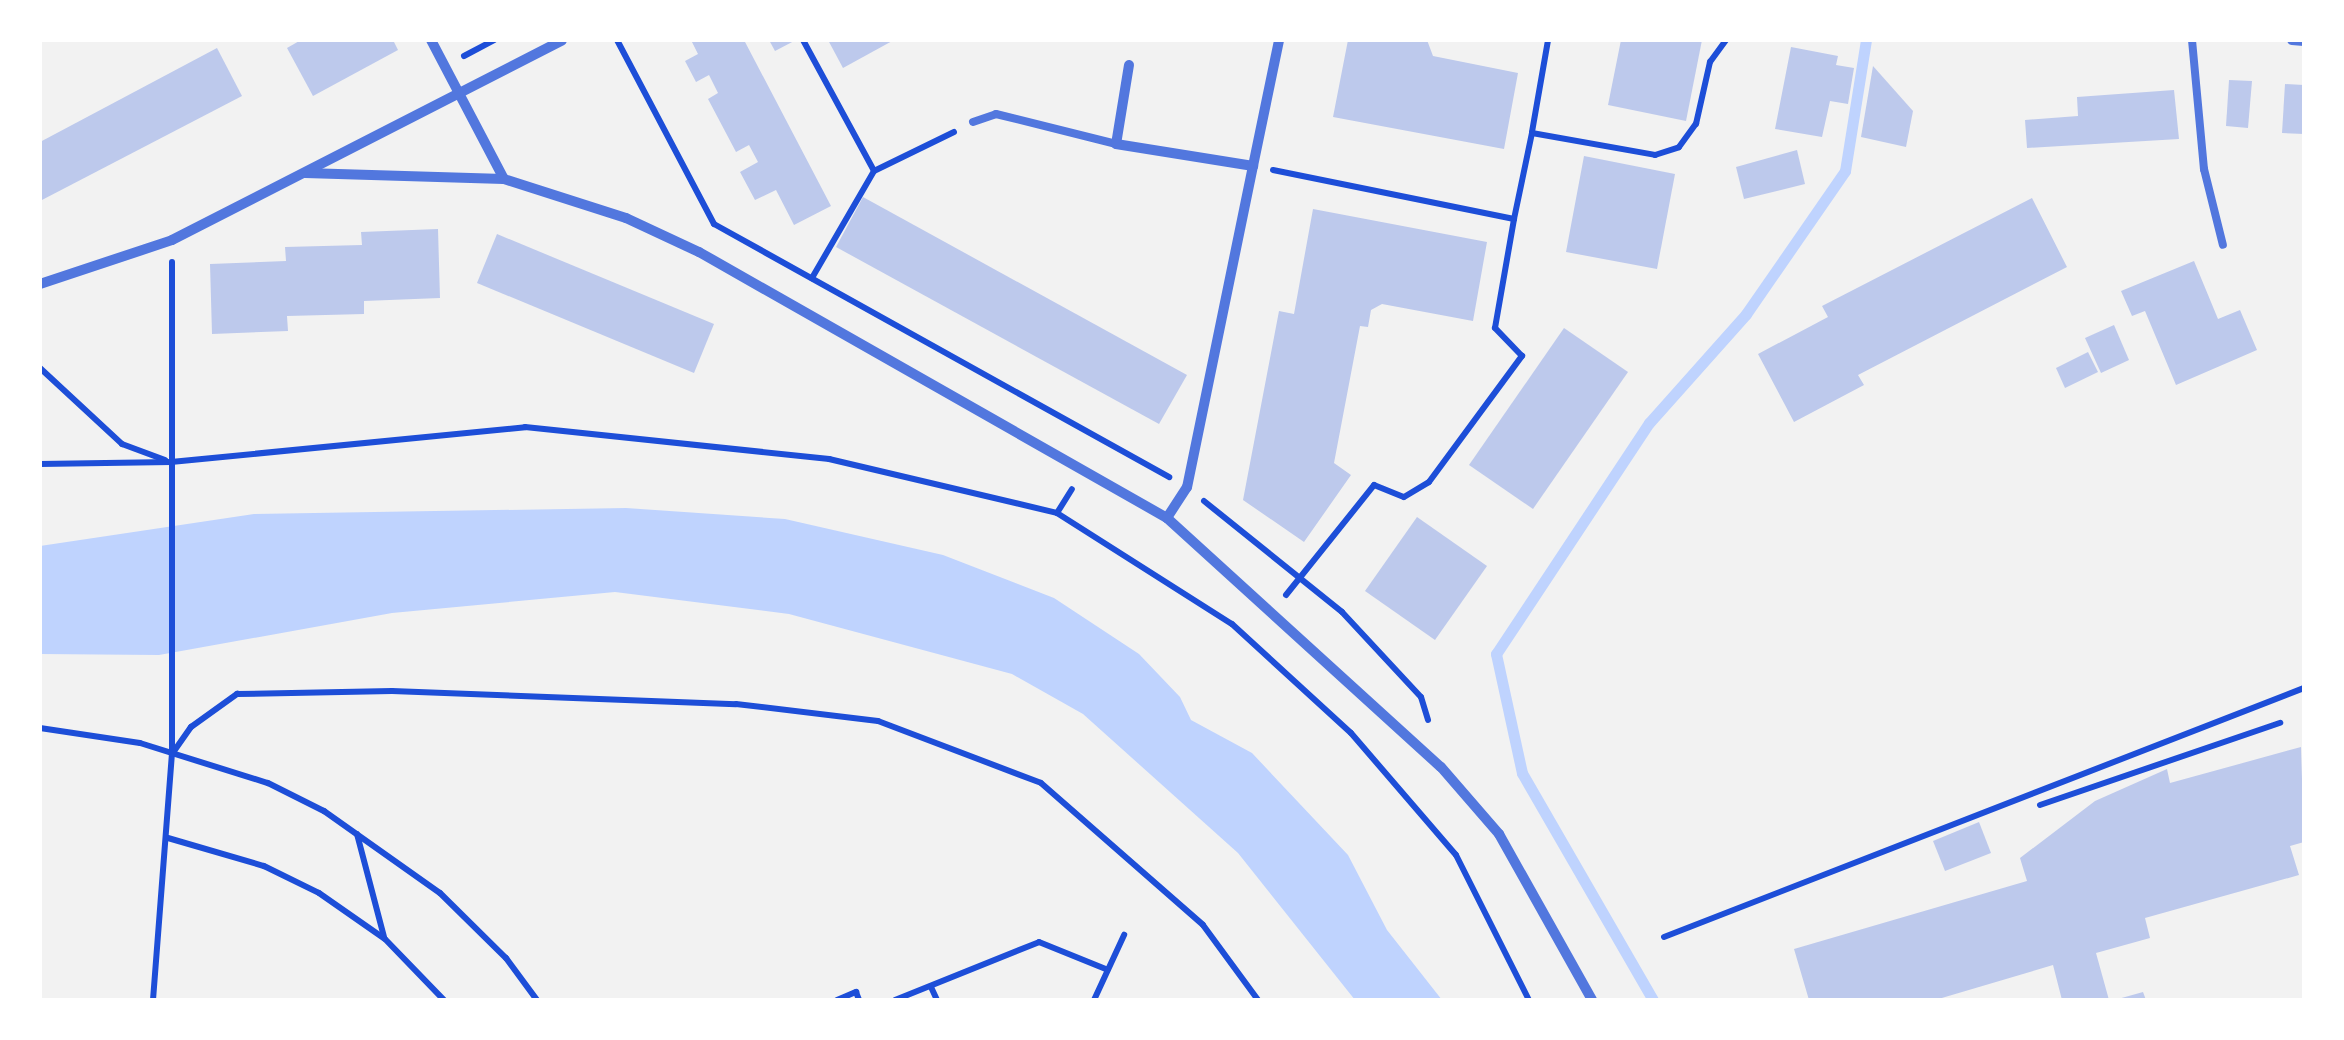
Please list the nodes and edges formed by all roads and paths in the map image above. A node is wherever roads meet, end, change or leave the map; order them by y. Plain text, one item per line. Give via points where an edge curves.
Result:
1 (430, 40) edge
2 (562, 40) edge
3 (618, 40) edge
4 (803, 40) edge
5 (1279, 40) edge
6 (1548, 40) edge
7 (1726, 40) edge
8 (2192, 40) edge
9 (2292, 40) edge
10 (2304, 41) edge
11 (1129, 66) dead end
12 (459, 93) junction
13 (973, 122) joint
14 (1532, 132) junction
15 (1116, 144) junction
16 (1253, 166) junction
17 (874, 171) junction
18 (305, 173) junction
19 (504, 179) junction
20 (1514, 220) junction
21 (172, 240) junction
22 (2222, 245) dead end
23 (812, 278) junction
24 (40, 284) edge
25 (40, 368) edge
26 (171, 462) junction
27 (40, 464) edge
28 (1084, 472) junction
29 (1187, 487) junction
30 (1057, 512) junction
31 (1167, 518) junction
32 (1301, 576) junction
33 (1272, 612) junction
34 (2304, 688) edge
35 (2280, 723) dead end
36 (40, 728) edge
37 (172, 754) junction
38 (1442, 767) junction
39 (2040, 806) dead end
40 (357, 834) junction
41 (168, 838) junction
42 (1124, 935) dead end
43 (1664, 937) dead end
44 (384, 938) junction
45 (1108, 970) junction
46 (931, 987) junction
47 (153, 1000) edge
48 (444, 1000) edge
49 (538, 1000) edge
50 (837, 1000) edge
51 (860, 1000) edge
52 (895, 1000) edge
53 (936, 1000) edge
54 (1094, 1000) edge
55 (1258, 1000) edge
56 (1529, 1000) edge
57 (1592, 1000) edge

1 - 12 street
2 - 12 street
3 - 23 path via 714,224
4 - 17 path
5 - 16 street
6 - 14 path
7 - 14 path via 1710,62 1696,124 1680,147 1655,154
8 - 22 lane via 2204,169
9 - 10 street
11 - 15 street
12 - 18 street
12 - 19 street
13 - 15 lane via 996,114
13 - 17 path
14 - 20 path
15 - 16 street
16 - 20 path
16 - 29 street
17 - 23 path
18 - 19 street
18 - 21 street
19 - 28 street via 626,218 700,252
20 - 32 path via 1495,328 1522,356 1429,482 1404,498 1374,484
21 - 24 street
21 - 26 path
23 - 29 path
25 - 26 path via 122,444
26 - 27 path
26 - 30 path via 525,426 829,458
26 - 37 path
28 - 30 path
28 - 31 street
29 - 31 street
29 - 32 path
30 - 56 path via 1232,624 1351,733 1456,855
31 - 33 street
32 - 33 path
32 - 38 path via 1421,697
33 - 38 street
34 - 43 path
35 - 39 path
36 - 37 path
37 - 40 path via 268,783
37 - 41 path
37 - 55 path via 192,727 238,694 392,692 736,704 878,720 1041,782 1203,925
38 - 57 street via 1499,834
40 - 44 path
40 - 49 path via 440,893
41 - 44 path via 264,866
41 - 47 path
42 - 45 path
44 - 48 path
45 - 46 path via 1039,942
45 - 54 path
46 - 52 path
46 - 53 path
50 - 51 path via 856,992

